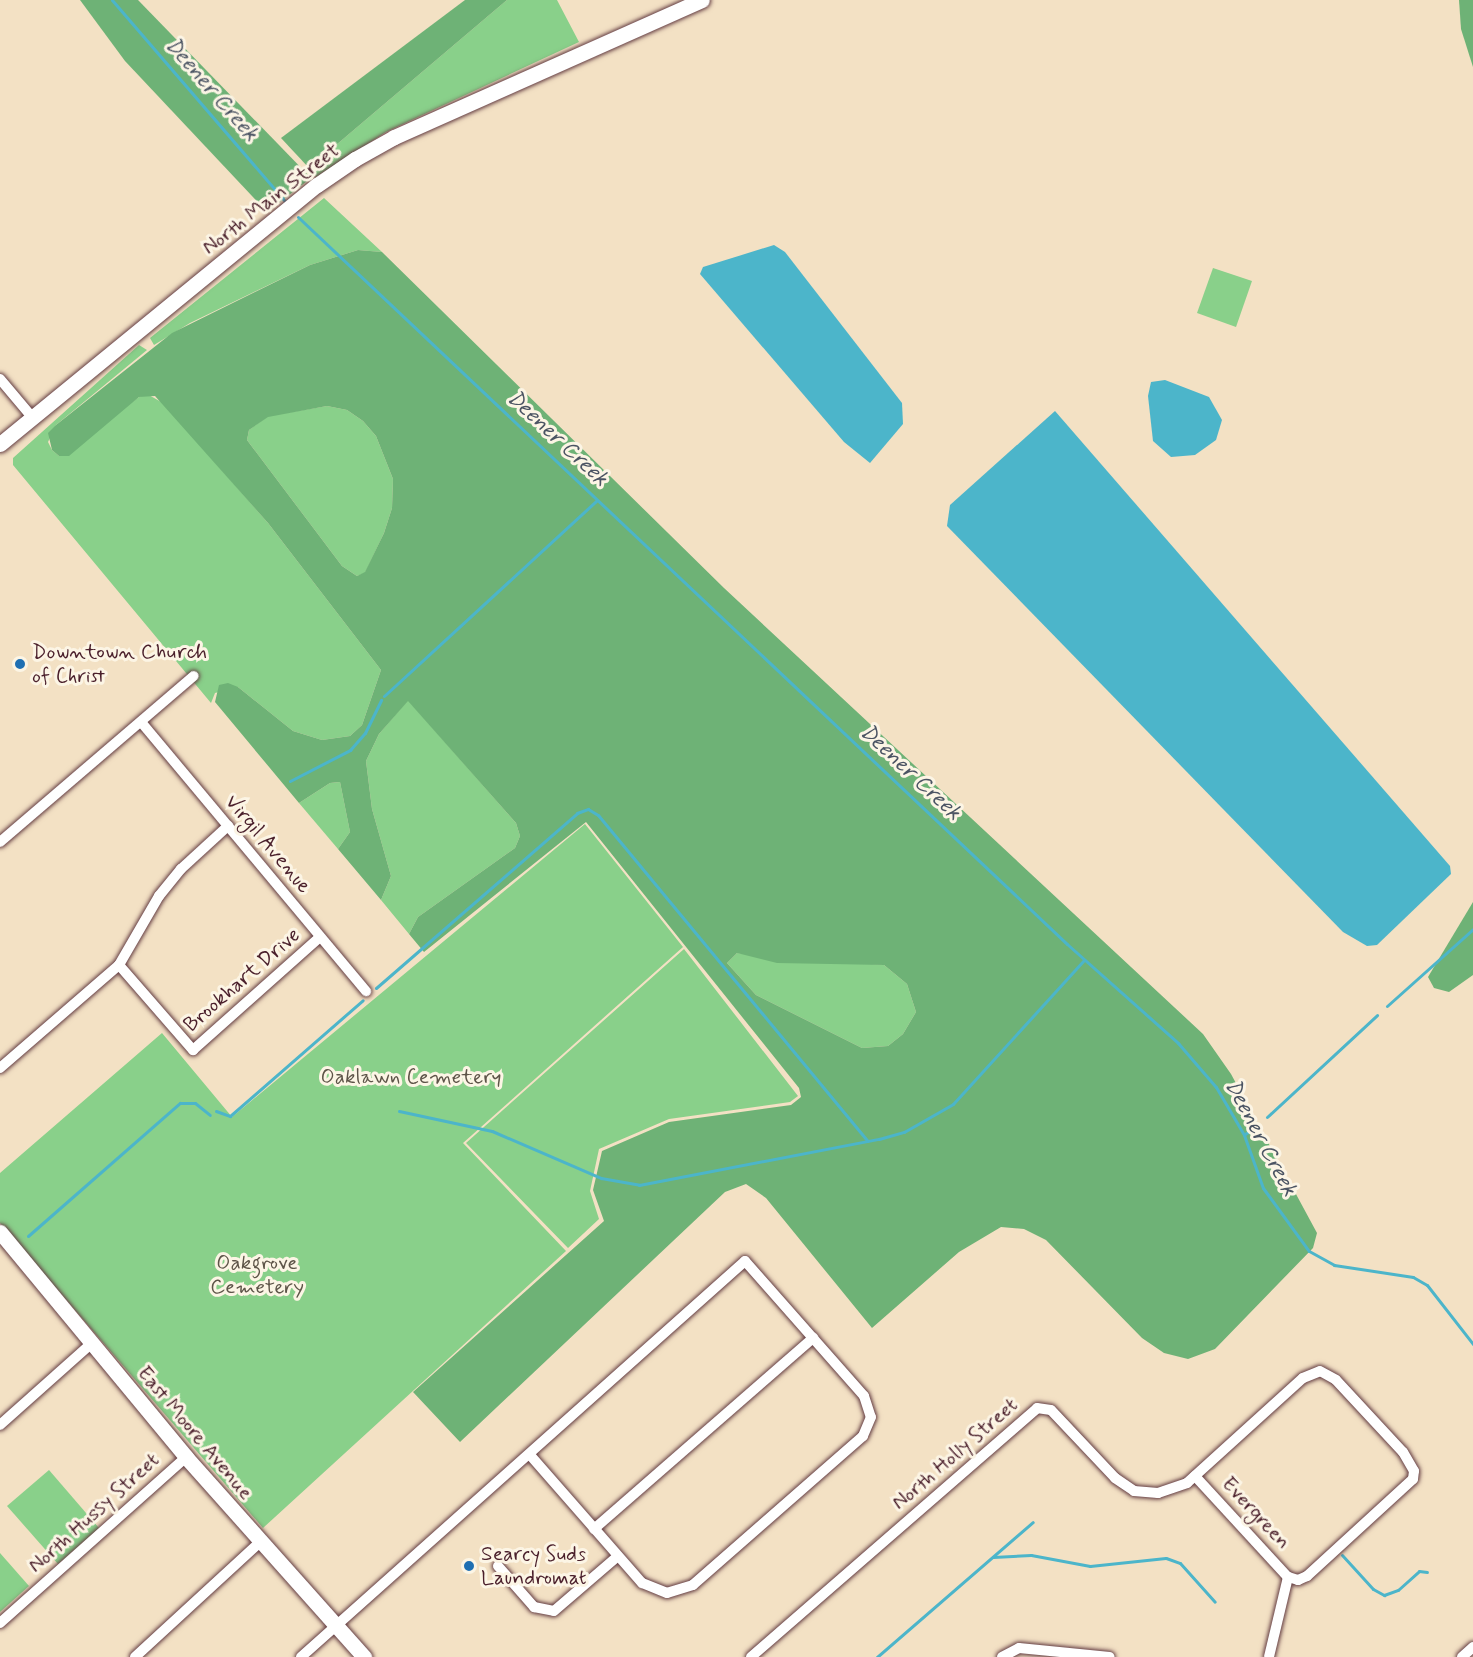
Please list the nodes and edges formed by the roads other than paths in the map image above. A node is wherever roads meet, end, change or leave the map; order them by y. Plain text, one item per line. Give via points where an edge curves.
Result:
1 (702, 0) edge
2 (0, 379) edge
3 (32, 417) junction
4 (0, 444) edge
5 (194, 676) dead end
6 (141, 722) junction
7 (228, 826) junction
8 (0, 842) edge
9 (320, 937) junction
10 (119, 965) junction
11 (366, 991) dead end
12 (0, 1068) edge
13 (0, 1232) edge
14 (813, 1338) junction
15 (92, 1343) junction
16 (0, 1425) edge
17 (529, 1454) junction
18 (186, 1457) junction
19 (1195, 1476) junction
20 (594, 1529) junction
21 (261, 1541) junction
22 (618, 1556) junction
23 (498, 1566) dead end
24 (1288, 1577) junction
25 (0, 1623) edge
26 (336, 1626) junction
27 (1473, 1647) edge
28 (135, 1657) edge
29 (301, 1657) edge
30 (364, 1657) edge
31 (751, 1657) edge
32 (1002, 1657) edge
33 (1110, 1657) edge
34 (1269, 1657) edge
35 (1462, 1657) edge

1 - 3 street, North Main Street via 394,137 355,159
2 - 3 street
3 - 4 street, North Main Street
5 - 6 street
6 - 7 street, Virgil Avenue
6 - 8 street
7 - 9 street, Virgil Avenue
7 - 10 street via 159,896
9 - 10 street, Brookhart Drive via 193,1050
9 - 11 street, Virgil Avenue
10 - 12 street
13 - 15 street, East Moore Avenue
14 - 17 street via 745,1261
14 - 20 street
14 - 22 street via 864,1396 871,1417 862,1436 693,1585 667,1593 653,1590
15 - 16 street
15 - 18 street, East Moore Avenue
17 - 20 street
17 - 26 street
18 - 21 street, East Moore Avenue
18 - 25 street, North Hussy Street
19 - 24 street, Evergreen
19 - 24 street, North Holly Street via 1304,1378 1320,1371 1336,1380 1403,1452 1414,1471 1408,1487 1307,1576 1298,1580
19 - 31 street, North Holly Street via 1158,1493 1134,1491 1115,1478 1051,1410 1037,1408
20 - 22 street
21 - 26 street, East Moore Avenue
21 - 28 street
22 - 23 street via 554,1611 534,1607
24 - 34 street
26 - 29 street
26 - 30 street, East Moore Avenue
27 - 35 street
32 - 33 street via 1019,1648

